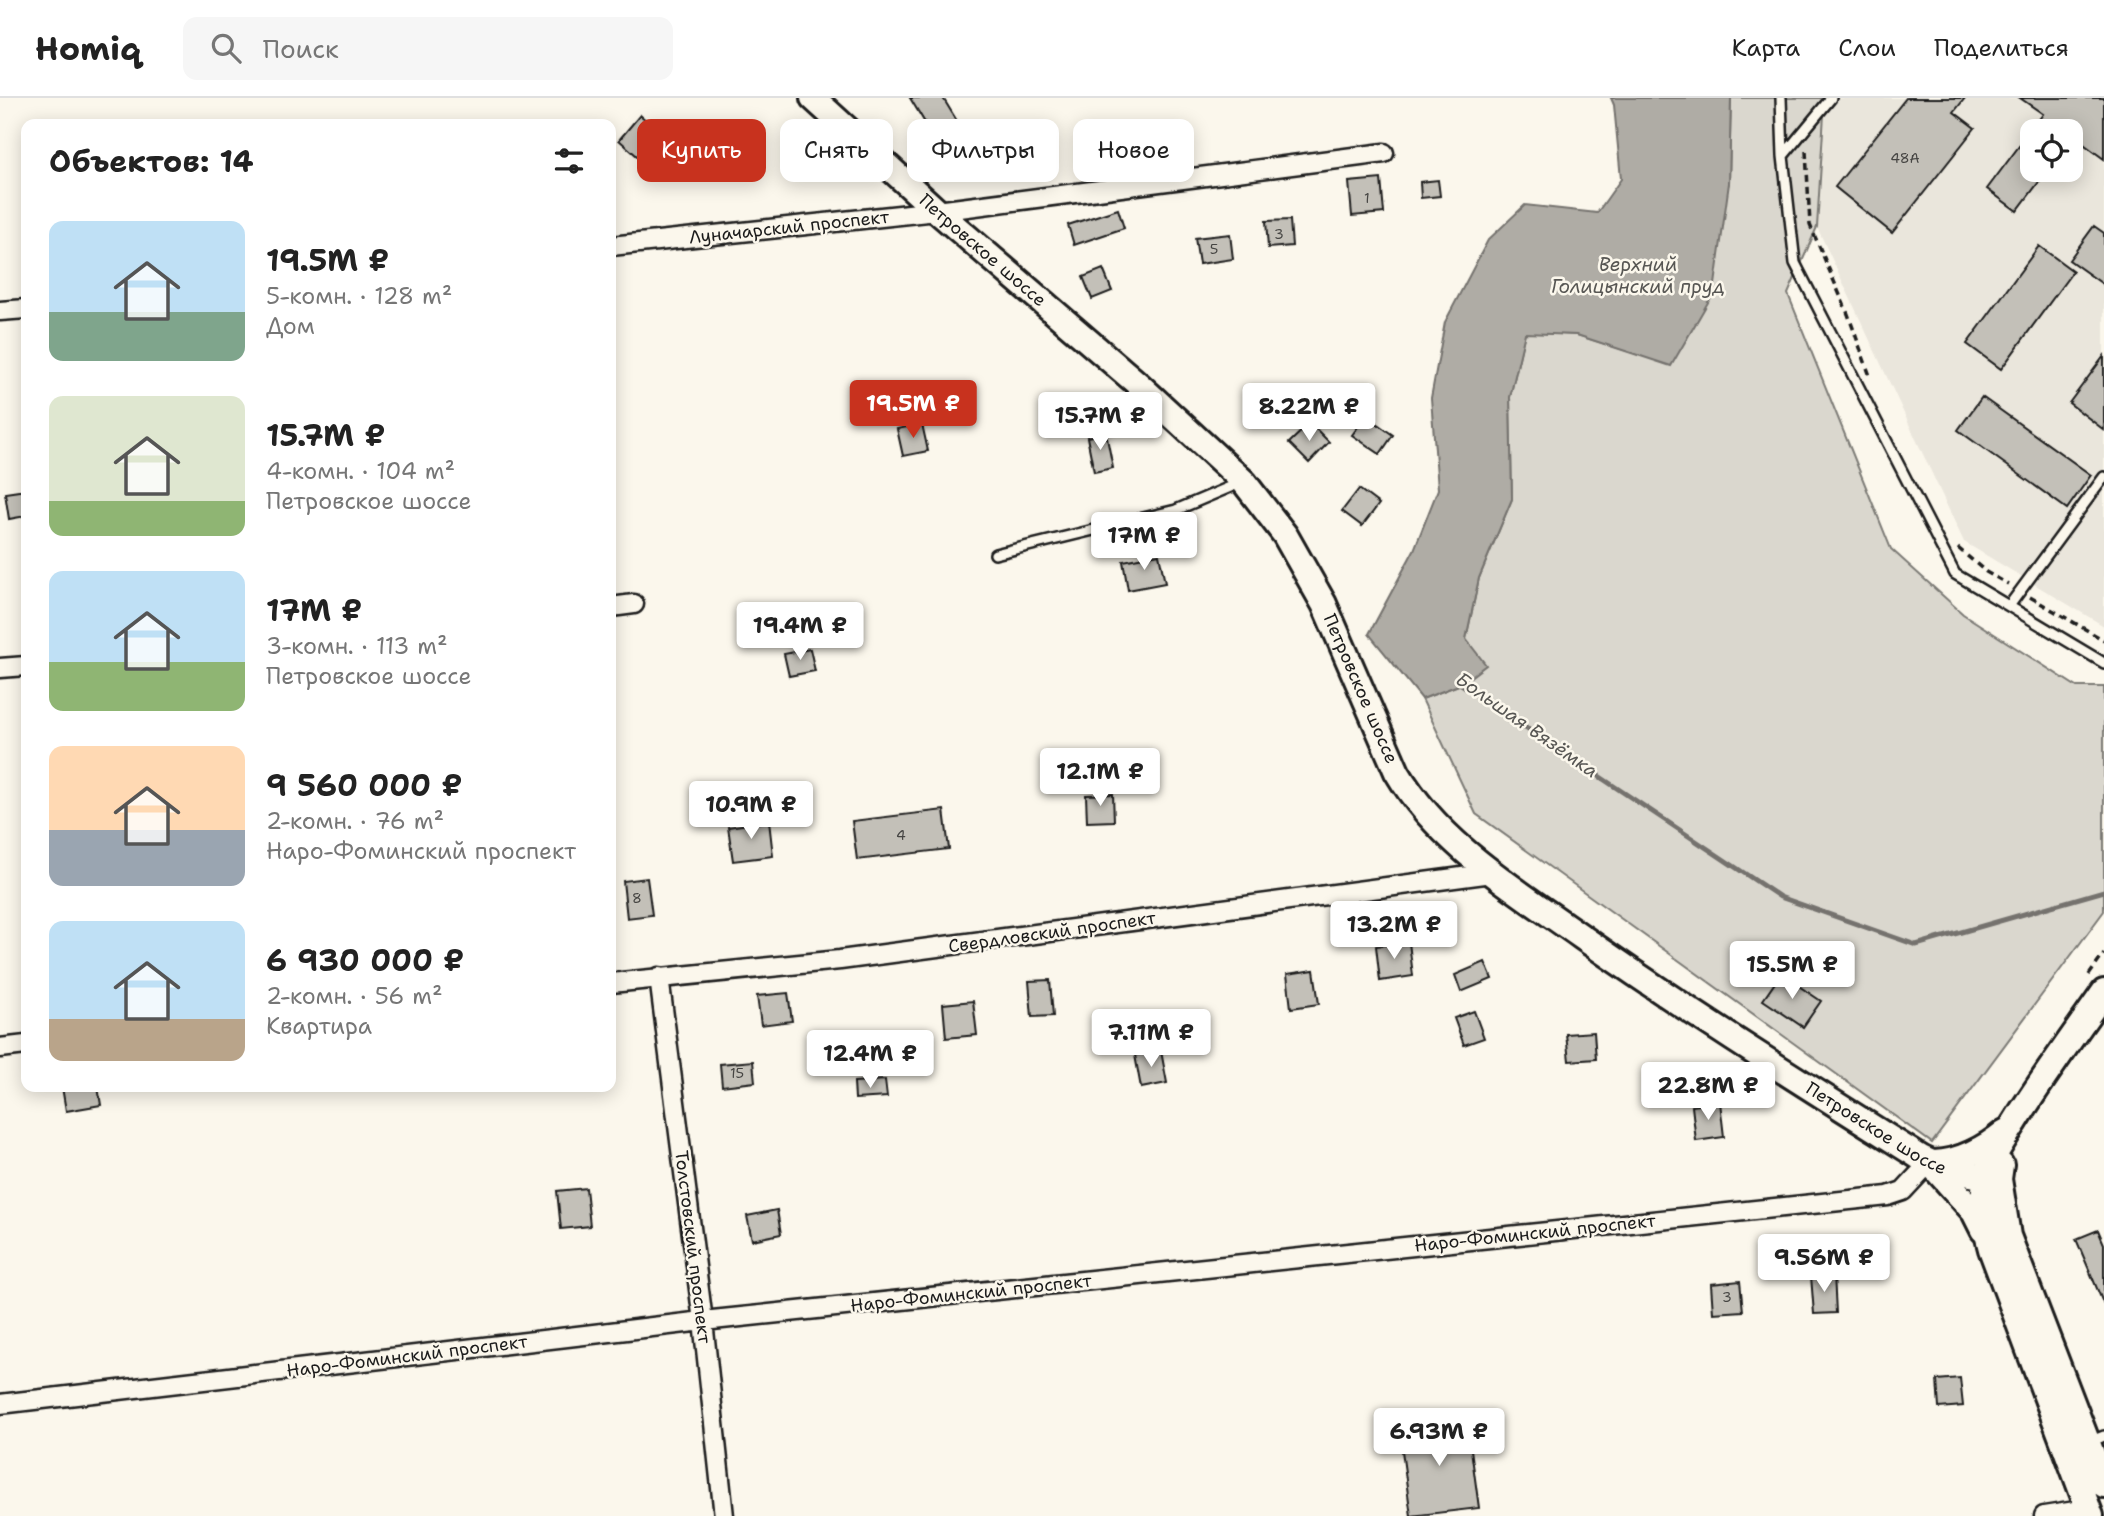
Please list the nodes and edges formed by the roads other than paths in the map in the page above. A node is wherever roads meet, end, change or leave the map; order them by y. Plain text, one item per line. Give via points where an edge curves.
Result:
1 (813, 98) edge
2 (1781, 98) edge
3 (1831, 98) edge
4 (1384, 153) dead end
5 (1783, 156) junction
6 (937, 211) junction
7 (616, 245) edge
8 (21, 309) edge
9 (0, 311) edge
10 (2104, 477) edge
11 (1244, 482) junction
12 (995, 554) dead end
13 (634, 604) dead end
14 (616, 606) edge
15 (2009, 606) junction
16 (2104, 663) edge
17 (21, 666) edge
18 (0, 668) edge
19 (1492, 873) junction
20 (659, 977) junction
21 (616, 982) edge
22 (2104, 994) edge
23 (21, 1046) edge
24 (0, 1048) edge
25 (2011, 1128) junction
26 (1930, 1163) junction
27 (1993, 1178) junction
28 (1991, 1249) junction
29 (703, 1321) junction
30 (0, 1404) edge
31 (2096, 1439) edge
32 (2104, 1485) edge
33 (2090, 1512) edge
34 (724, 1516) edge
35 (2044, 1516) edge

1 - 6 street, Петровское шоссе
2 - 5 lane
3 - 5 lane
4 - 6 street, Луначарский проспект
5 - 15 lane via 1795,263 1955,574
6 - 7 street, Луначарский проспект
6 - 11 street, Петровское шоссе
8 - 9 street
10 - 15 lane
11 - 12 lane via 1176,510
11 - 19 street, Петровское шоссе via 1285,535 1324,604 1409,793 1455,843
13 - 14 street
15 - 16 lane
17 - 18 street
19 - 20 street, Свердловский проспект via 840,960
19 - 26 street, Петровское шоссе via 1662,993
20 - 21 street, Свердловский проспект
20 - 29 street, Толстовский проспект
22 - 25 street
23 - 24 street
25 - 26 street via 1990,1145
25 - 27 street via 1997,1150
26 - 27 street, Петровское шоссе
26 - 28 street via 1974,1212
26 - 29 street, Наро-Фоминский проспект via 1903,1191 1888,1196
27 - 28 street via 1983,1195
27 - 31 street via 2008,1236
28 - 33 street
29 - 30 street, Наро-Фоминский проспект
29 - 34 street, Толстовский проспект
31 - 32 street
33 - 35 street

